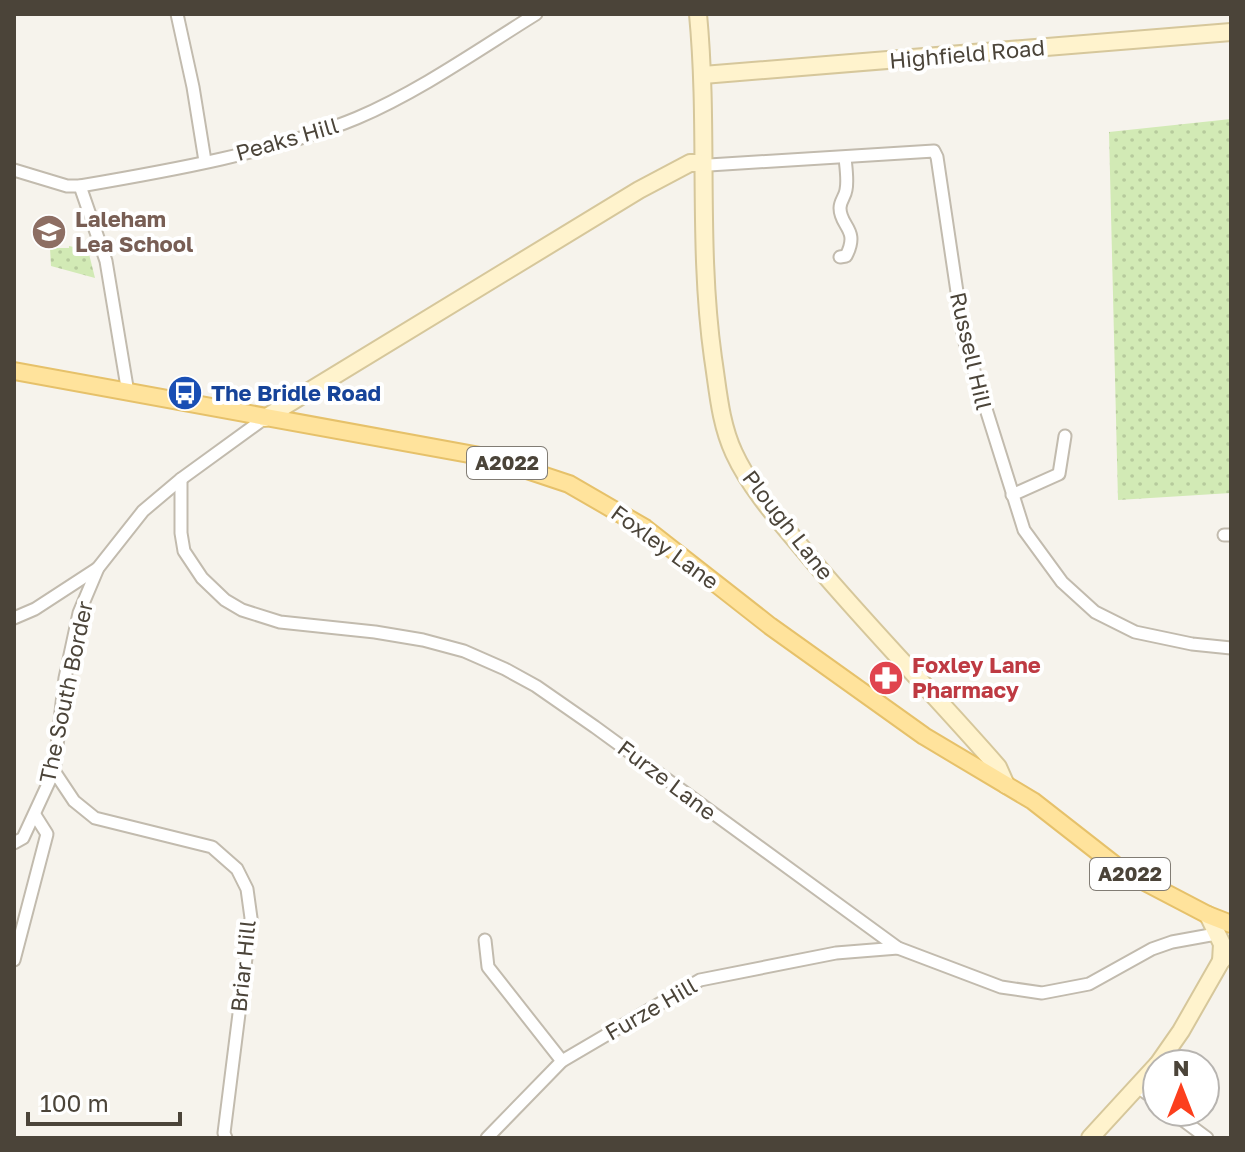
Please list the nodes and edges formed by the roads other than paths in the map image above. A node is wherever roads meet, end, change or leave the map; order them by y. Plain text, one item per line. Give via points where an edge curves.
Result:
1 (177, 14) edge
2 (536, 14) edge
3 (698, 14) edge
4 (1231, 32) edge
5 (703, 75) junction
6 (845, 158) junction
7 (205, 161) junction
8 (701, 163) junction
9 (14, 170) edge
10 (80, 186) junction
11 (840, 257) dead end
12 (14, 371) edge
13 (128, 393) junction
14 (265, 418) junction
15 (1065, 436) dead end
16 (181, 479) junction
17 (1012, 495) junction
18 (98, 568) junction
19 (14, 618) edge
20 (1231, 648) edge
21 (54, 771) junction
22 (1006, 785) junction
23 (35, 815) junction
24 (14, 843) edge
25 (1224, 929) edge
26 (485, 940) dead end
27 (898, 948) junction
28 (1226, 956) edge
29 (14, 960) edge
30 (1169, 1048) edge
31 (562, 1061) junction
32 (1141, 1083) edge
33 (1138, 1087) junction
34 (1141, 1089) edge
35 (226, 1138) edge
36 (487, 1138) edge
37 (1090, 1138) edge

1 - 7 street
2 - 7 street, Peaks Hill via 360,117 281,144
3 - 5 street, Plough Lane
4 - 5 street, Highfield Road
5 - 8 street, Plough Lane
6 - 8 street, Russell Hill
6 - 11 street via 847,190 840,213 851,247
6 - 17 street, Russell Hill via 929,150 937,157 964,339
7 - 10 street, Peaks Hill
8 - 14 street via 690,163 639,190
8 - 22 street, Plough Lane via 706,306 722,417 734,452 774,514 998,767
9 - 10 street, Peaks Hill
10 - 13 street via 106,261
12 - 13 main road, Foxley Lane / A2022
13 - 14 main road, Foxley Lane / A2022
14 - 16 street, The South Border
14 - 22 main road, Foxley Lane / A2022 via 491,458 569,484 645,528 924,736
15 - 17 street via 1059,474
16 - 18 street, The South Border via 143,511
16 - 27 street, Furze Lane via 184,551 225,600 270,620 423,640 505,669 595,727
17 - 20 street, Russell Hill via 1024,530 1043,558 1095,612 1135,632
18 - 19 street
18 - 21 street, The South Border via 79,613
21 - 23 street, The South Border
21 - 35 street, Briar Hill via 74,801 95,818 212,847 237,869 247,889 251,918
22 - 25 main road, Foxley Lane / A2022 via 1120,869 1208,915
23 - 24 street, The South Border via 23,838
23 - 29 street via 47,834
25 - 27 street, Furze Lane via 1152,949 1089,984 1042,993 1001,987
25 - 28 street
26 - 31 street via 488,967
27 - 31 street, Furze Hill via 836,953 700,980
28 - 30 street
31 - 36 street, Furze Hill
32 - 33 street
33 - 34 street
33 - 37 street

